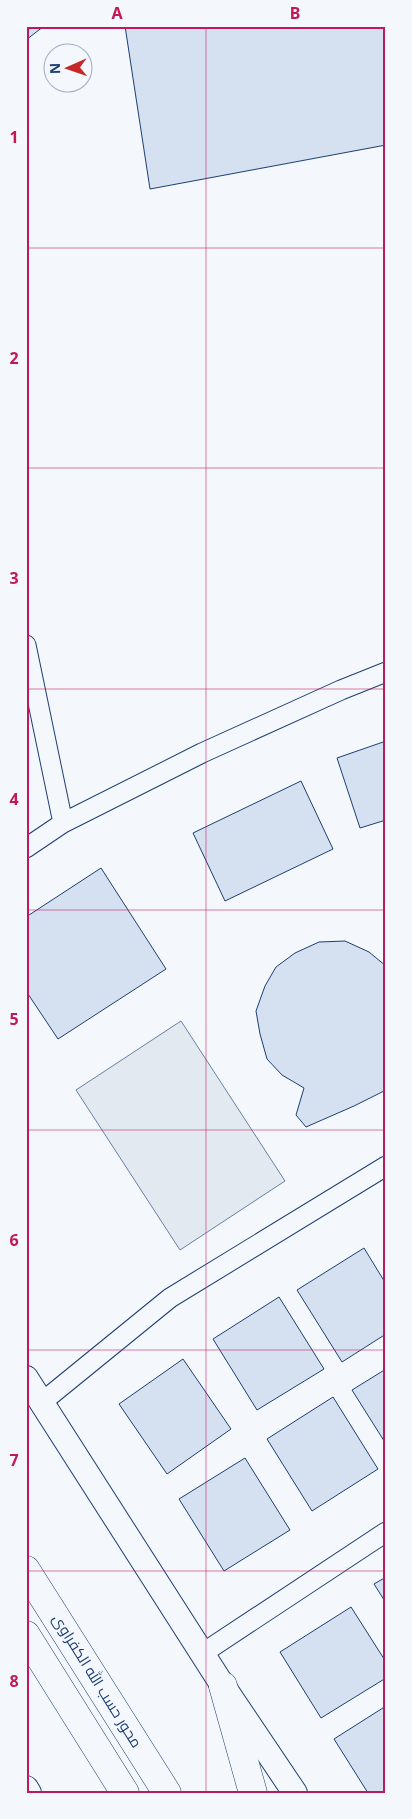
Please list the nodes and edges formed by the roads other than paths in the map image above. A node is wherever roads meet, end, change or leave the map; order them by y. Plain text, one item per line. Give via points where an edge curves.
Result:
1 (26, 645) edge
2 (386, 672) edge
3 (64, 824) junction
4 (26, 848) edge
5 (386, 1166) edge
6 (26, 1378) edge
7 (42, 1403) junction
8 (386, 1532) edge
9 (26, 1570) edge
10 (26, 1635) edge
11 (203, 1653) junction
12 (223, 1686) junction
13 (26, 1788) edge
14 (29, 1793) edge
15 (125, 1793) edge
16 (167, 1793) edge
17 (253, 1793) edge
18 (295, 1793) edge

1 - 3 street
2 - 3 street via 202,753
3 - 4 street
5 - 7 street via 170,1298
6 - 7 street
7 - 11 street
8 - 11 street
9 - 16 main road, محور حسب الله الكفراوى
10 - 15 main road
11 - 12 street
12 - 17 main road
12 - 18 street
13 - 14 street

